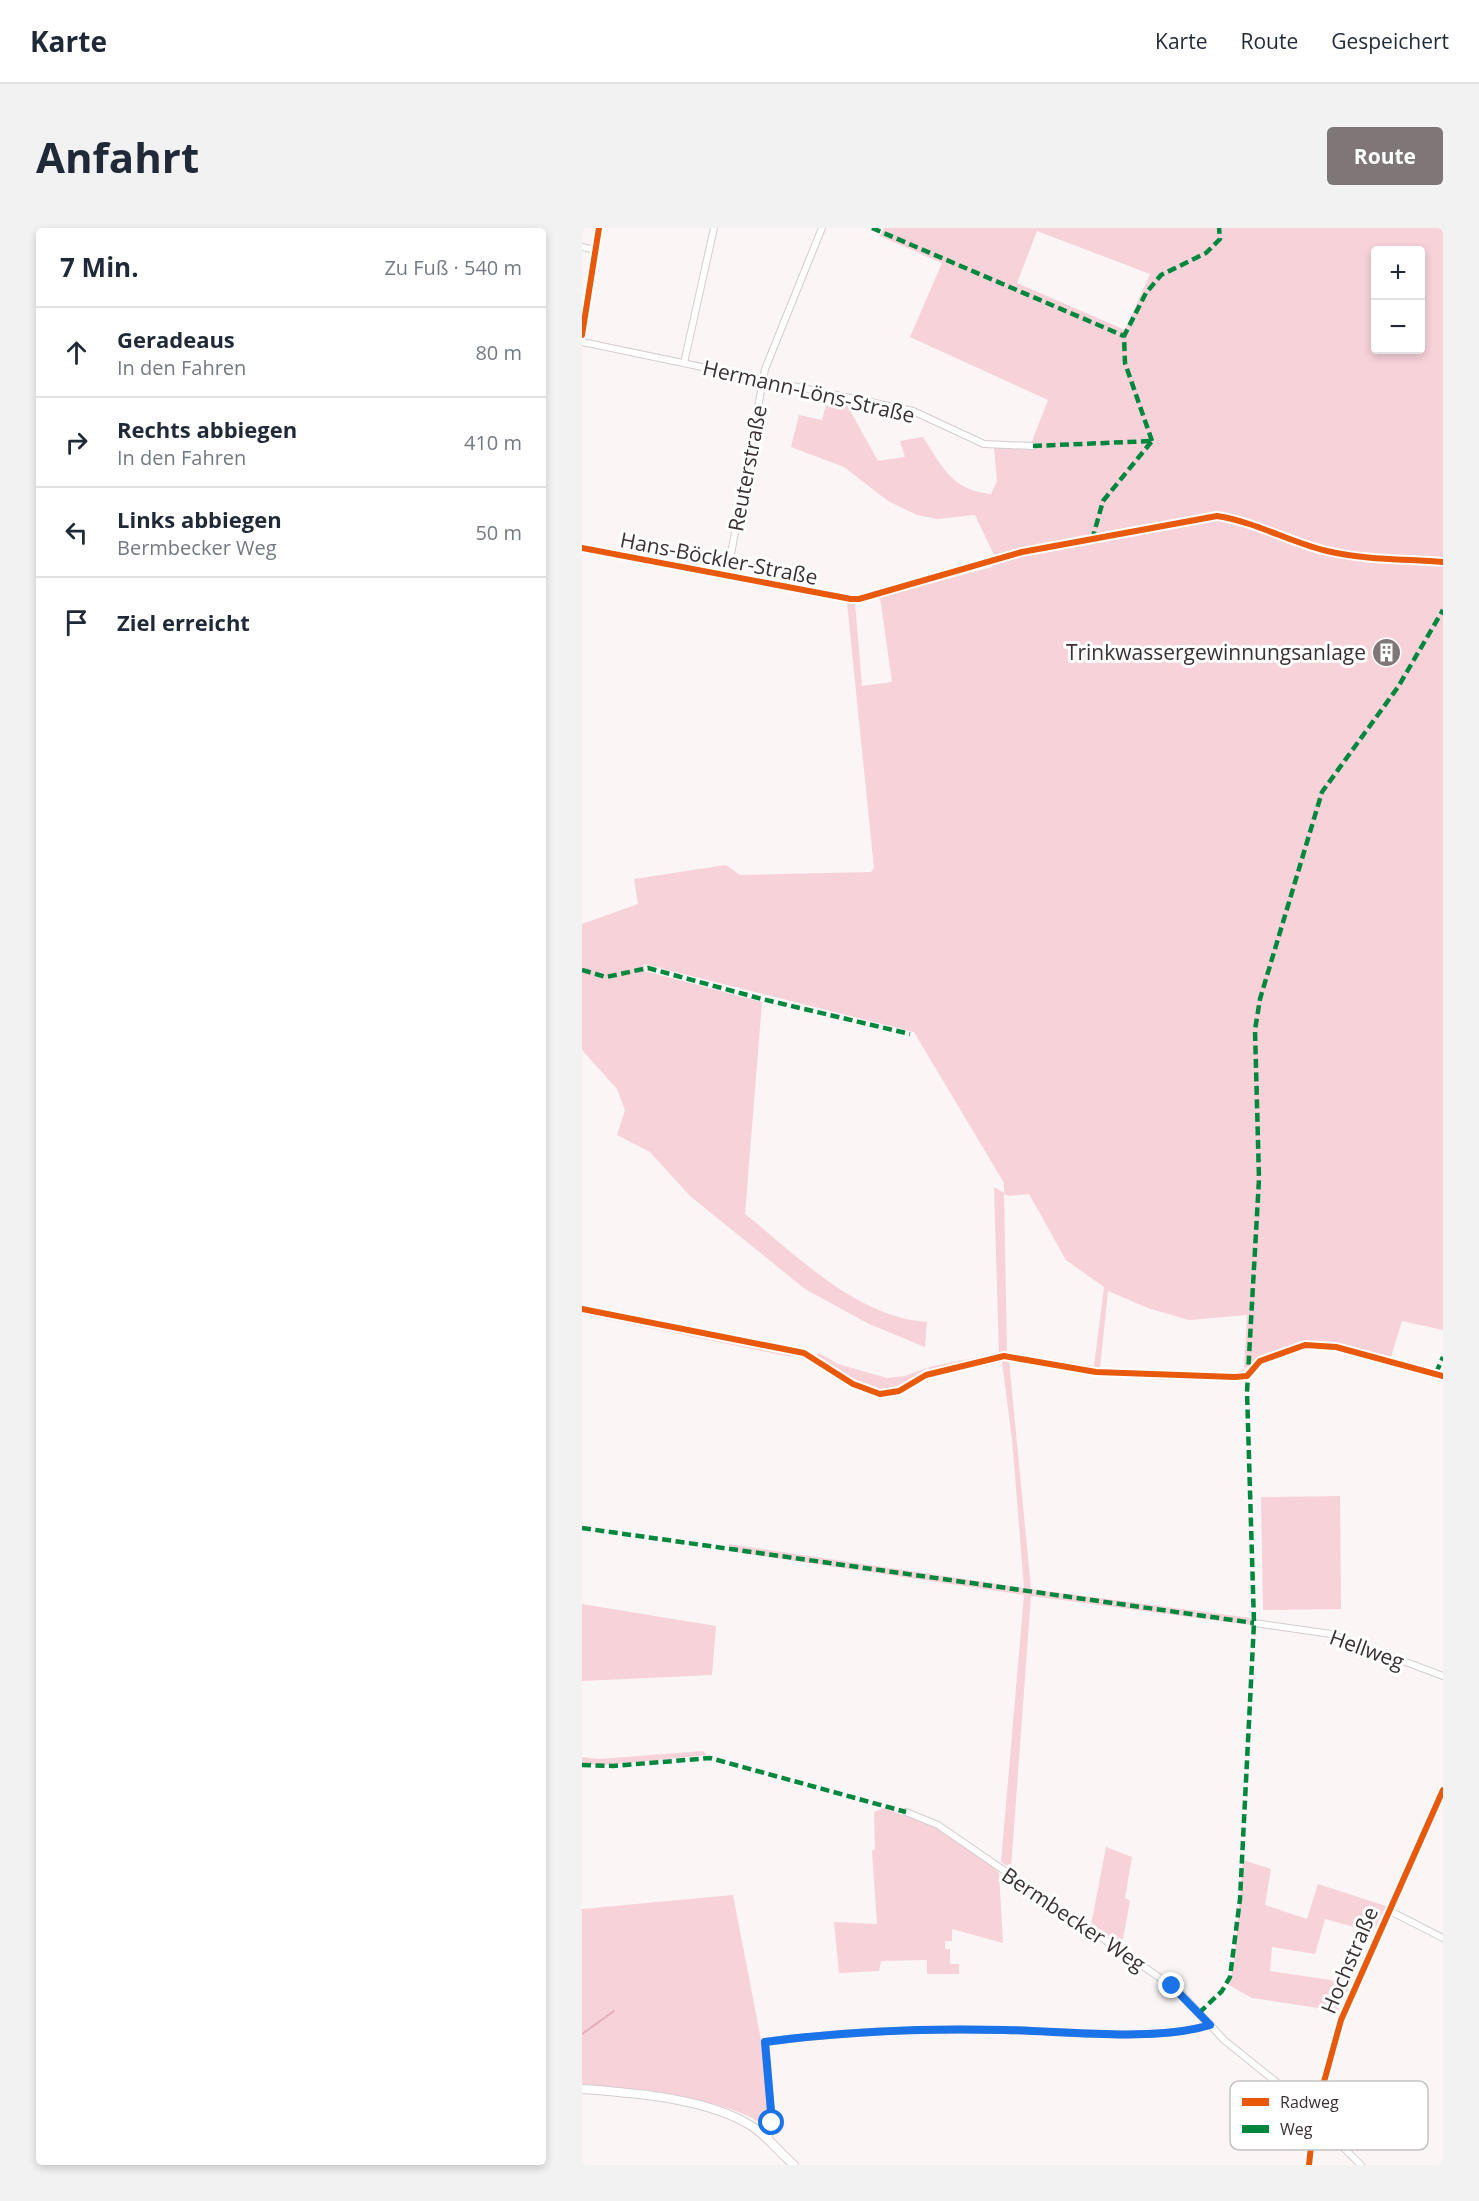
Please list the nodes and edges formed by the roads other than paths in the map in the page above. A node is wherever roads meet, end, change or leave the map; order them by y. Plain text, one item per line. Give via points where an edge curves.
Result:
1 (599, 228) edge
2 (714, 228) edge
3 (822, 228) edge
4 (582, 247) edge
5 (596, 250) junction
6 (582, 335) edge
7 (582, 342) edge
8 (684, 363) junction
9 (763, 379) junction
10 (1033, 446) dead end
11 (582, 548) edge
12 (727, 576) junction
13 (851, 599) dead end
14 (1405, 1365) dead end
15 (1443, 1376) edge
16 (1254, 1623) dead end
17 (1443, 1676) edge
18 (906, 1812) dead end
19 (1404, 1876) dead end
20 (1388, 1910) junction
21 (1443, 1938) edge
22 (1210, 2025) junction
23 (1273, 2081) edge
24 (1324, 2081) edge
25 (582, 2089) edge
26 (768, 2139) junction
27 (1311, 2150) edge
28 (1346, 2150) edge
29 (794, 2165) edge
30 (1309, 2165) edge
31 (1361, 2165) edge

1 - 5 street
2 - 8 street
3 - 9 street, Reuterstraße
4 - 5 street
5 - 6 street
7 - 8 street, Hermann-Löns-Straße
8 - 9 street, Hermann-Löns-Straße
9 - 10 street, Hermann-Löns-Straße via 913,411 984,444
9 - 12 street, Reuterstraße
11 - 12 street, Hans-Böckler-Straße
12 - 13 street, Hans-Böckler-Straße
14 - 15 street
16 - 17 street, Hellweg via 1331,1634
18 - 22 street, Bermbecker Weg via 938,1825 1156,1974 1179,1991
19 - 20 street, Hochstraße
20 - 21 street
20 - 24 street, Hochstraße via 1341,2020
22 - 23 street, Bermbecker Weg
22 - 26 street via 1191,2031 1142,2033 878,2031 765,2042 772,2123
25 - 26 main road via 705,2108 741,2120
26 - 29 main road
27 - 30 street, Hochstraße
28 - 31 street, Bermbecker Weg

